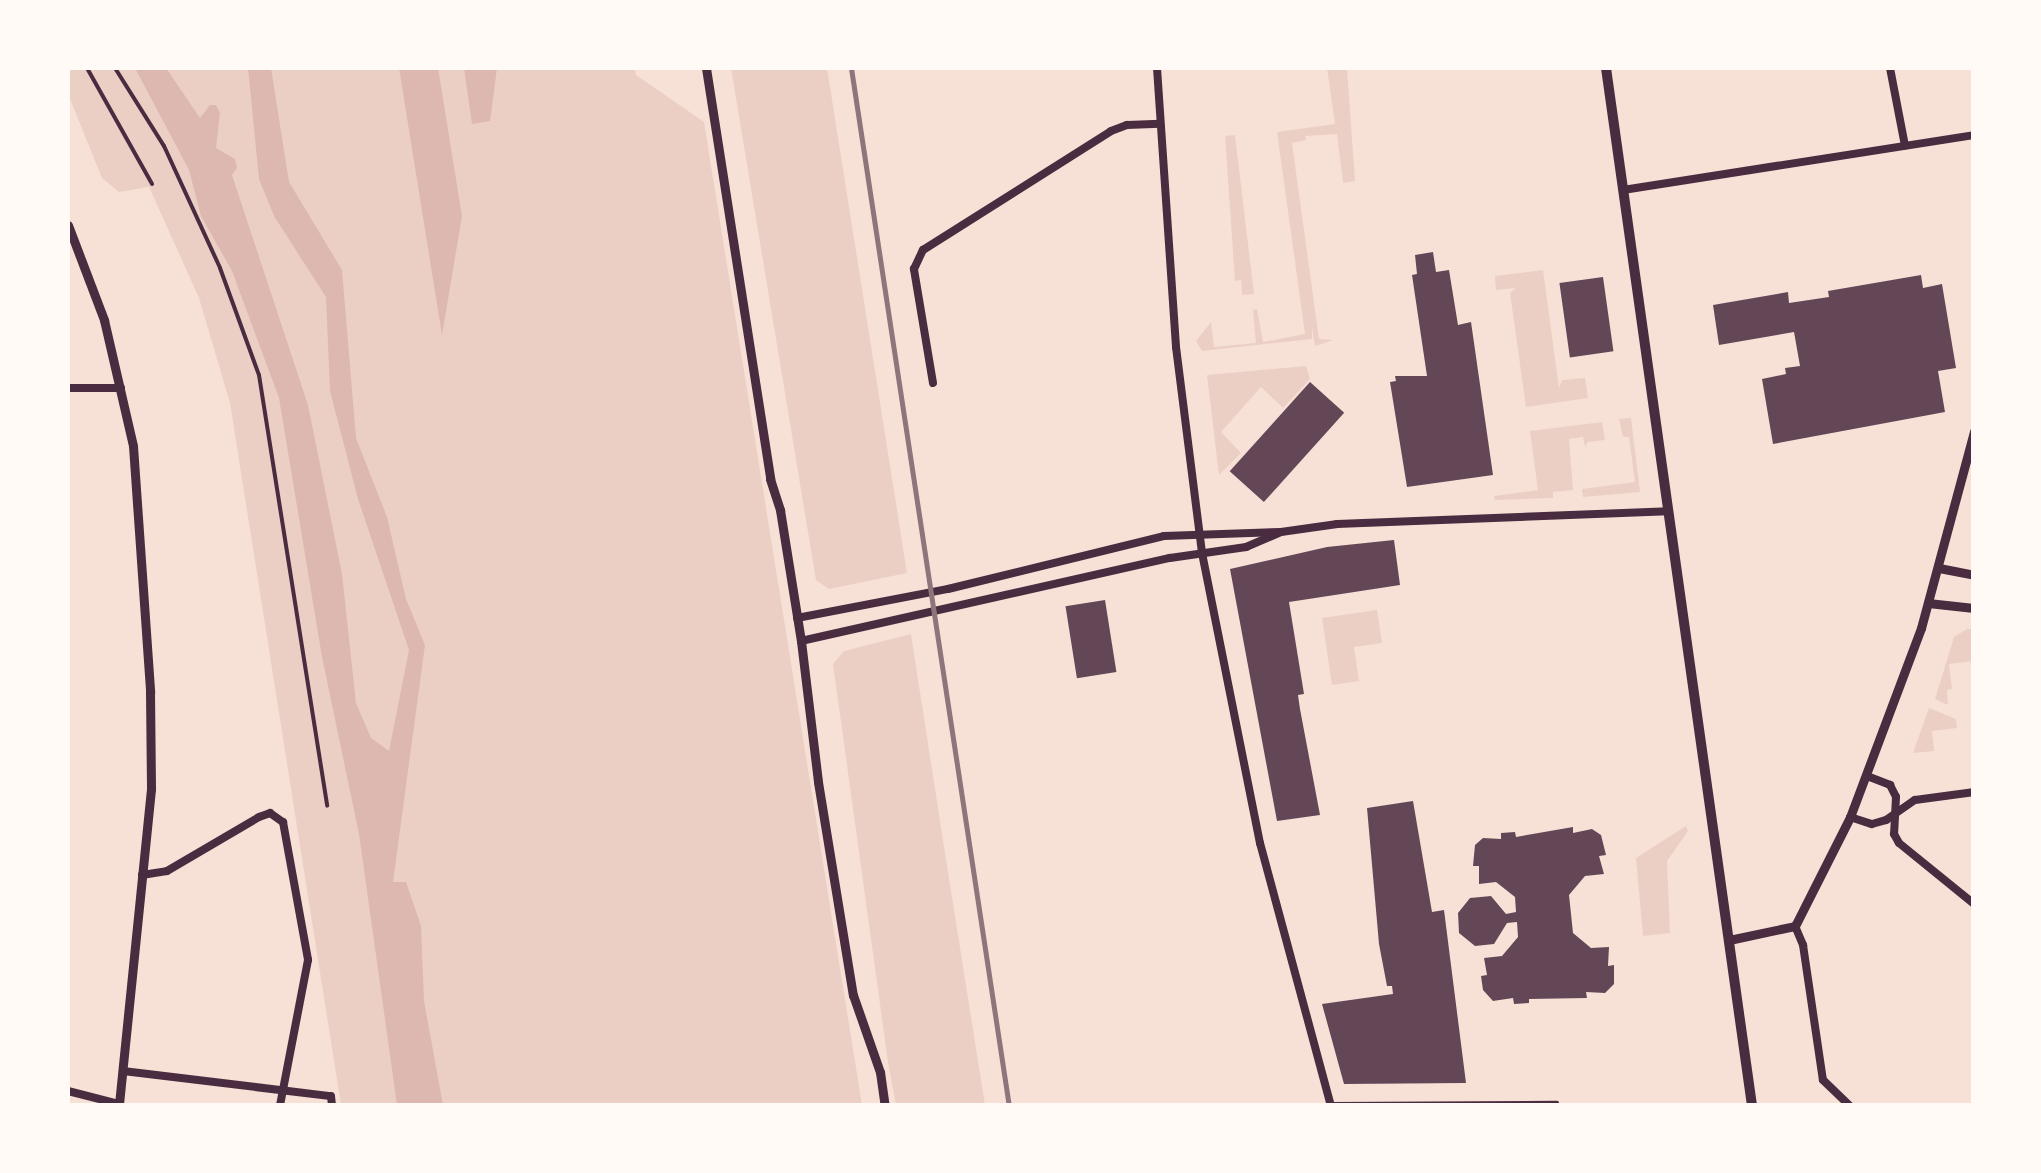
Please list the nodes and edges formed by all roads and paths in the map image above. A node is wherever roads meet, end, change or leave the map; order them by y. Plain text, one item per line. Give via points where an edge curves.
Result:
1 (87, 68) edge
2 (115, 68) edge
3 (706, 68) edge
4 (1158, 68) edge
5 (1606, 68) edge
6 (1890, 68) edge
7 (1160, 124) junction
8 (1974, 134) edge
9 (1905, 146) junction
10 (152, 184) dead end
11 (1623, 190) junction
12 (68, 226) edge
13 (933, 383) dead end
14 (68, 388) edge
15 (122, 388) junction
16 (1974, 431) edge
17 (1971, 454) edge
18 (1668, 511) junction
19 (1280, 532) junction
20 (1199, 534) junction
21 (1202, 553) junction
22 (1939, 568) junction
23 (1974, 575) edge
24 (1928, 603) junction
25 (1974, 608) edge
26 (797, 618) junction
27 (801, 641) junction
28 (1867, 776) junction
29 (1974, 792) edge
30 (327, 806) dead end
31 (1898, 812) junction
32 (1850, 818) junction
33 (142, 875) junction
34 (1974, 904) edge
35 (1795, 926) junction
36 (1729, 940) junction
37 (123, 1071) junction
38 (68, 1091) edge
39 (283, 1092) junction
40 (332, 1101) edge
41 (1557, 1103) edge
42 (119, 1105) edge
43 (1330, 1105) edge
44 (280, 1106) edge
45 (886, 1106) edge
46 (1752, 1106) edge
47 (1850, 1106) edge

1 - 10 path
2 - 30 path via 164,146 220,268 259,376
3 - 26 street
4 - 7 street
5 - 11 main road
6 - 9 street
7 - 13 street via 1111,132 922,250 914,270
7 - 20 street via 1176,348
8 - 9 street
9 - 11 street
11 - 18 main road
12 - 15 street
14 - 15 street
15 - 33 street via 134,446 152,719
16 - 17 street
17 - 22 street
18 - 19 street
18 - 36 main road
19 - 20 street
19 - 21 street via 1246,547
20 - 21 street
20 - 26 street via 1164,536
21 - 27 street
21 - 43 street via 1260,843
22 - 23 street
22 - 24 street
24 - 25 street
24 - 28 street
26 - 27 street
27 - 45 street via 853,995
28 - 31 street via 1890,785
28 - 32 street
29 - 31 street via 1915,800
31 - 32 street via 1872,824
31 - 34 street via 1899,843
32 - 35 street
33 - 37 street
33 - 39 street via 167,872 259,817 280,819 306,975
35 - 36 street
35 - 47 street via 1804,946 1823,1080
36 - 46 main road
37 - 39 street
37 - 42 street
38 - 42 street
39 - 40 street
39 - 44 street
41 - 43 lane

